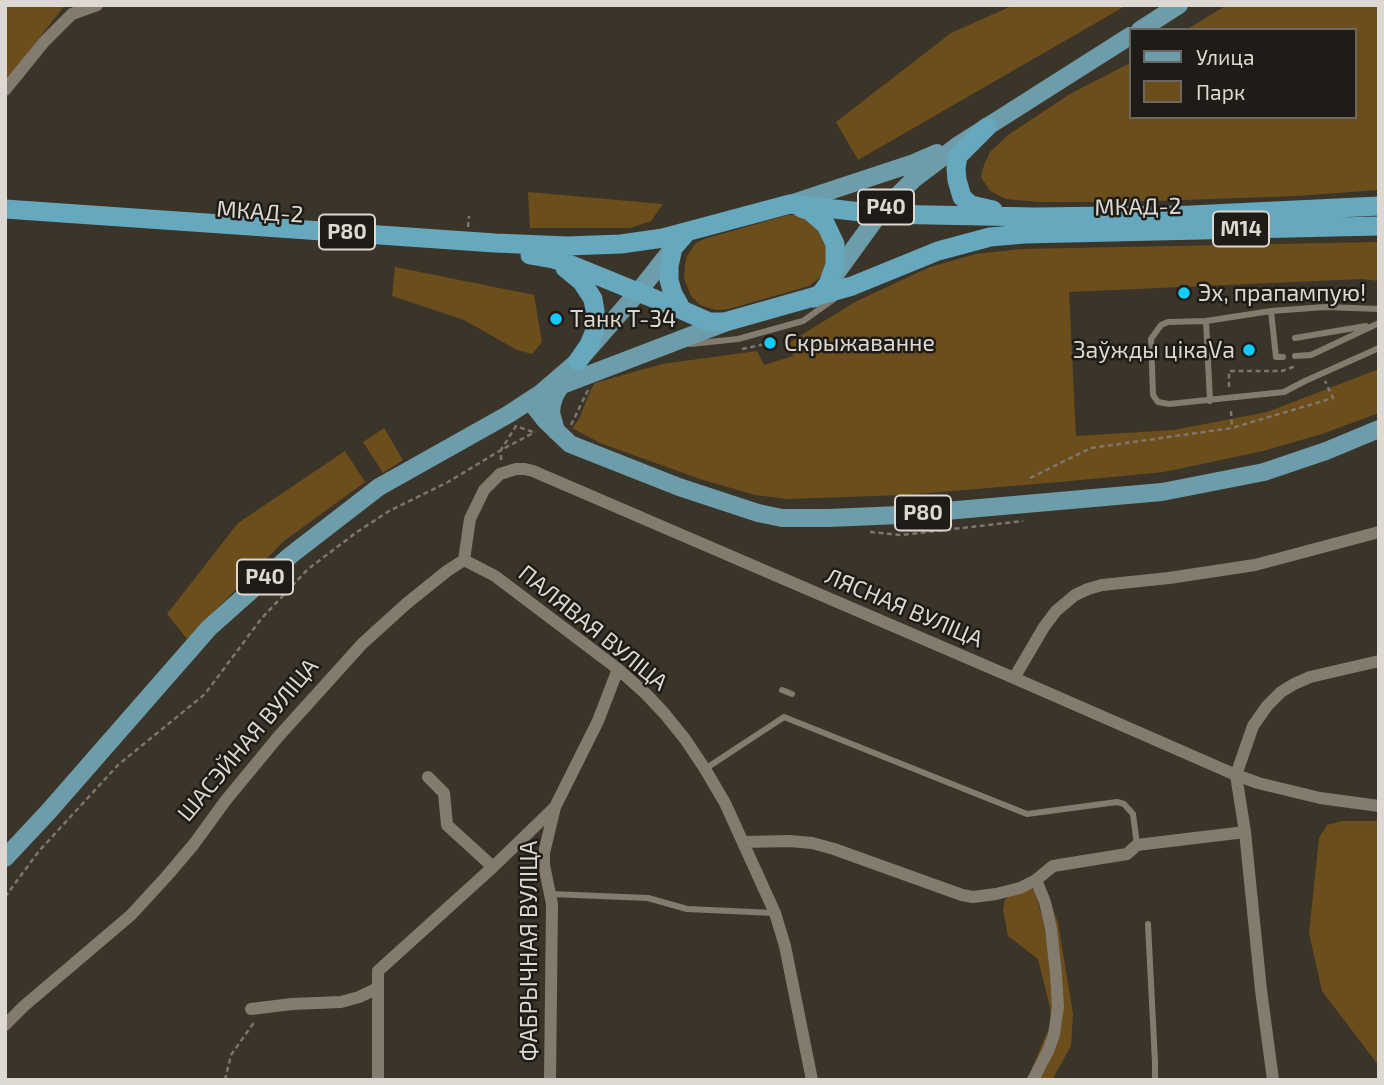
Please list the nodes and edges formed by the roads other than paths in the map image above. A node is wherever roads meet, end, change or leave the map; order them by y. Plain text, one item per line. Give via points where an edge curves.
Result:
1 (97, 5) edge
2 (1179, 5) edge
3 (1143, 28) edge
4 (1128, 37) edge
5 (5, 90) edge
6 (987, 127) junction
7 (960, 144) junction
8 (790, 204) junction
9 (1379, 206) edge
10 (5, 209) edge
11 (880, 214) junction
12 (1035, 217) junction
13 (5, 220) edge
14 (1374, 227) edge
15 (687, 232) junction
16 (673, 248) junction
17 (554, 259) junction
18 (828, 284) junction
19 (852, 286) junction
20 (639, 291) junction
21 (813, 299) junction
22 (1379, 309) edge
23 (682, 310) junction
24 (1271, 311) junction
25 (1206, 321) junction
26 (725, 322) junction
27 (1377, 324) edge
28 (1274, 338) junction
29 (1295, 338) dead end
30 (1282, 340) dead end
31 (660, 346) junction
32 (1379, 348) edge
33 (1296, 356) dead end
34 (1283, 358) dead end
35 (578, 362) junction
36 (561, 386) junction
37 (536, 397) junction
38 (1210, 401) junction
39 (1379, 429) edge
40 (558, 433) junction
41 (1379, 532) edge
42 (464, 560) junction
43 (1379, 661) edge
44 (618, 669) junction
45 (1014, 678) junction
46 (782, 690) dead end
47 (793, 694) dead end
48 (705, 769) junction
49 (1236, 775) junction
50 (428, 778) dead end
51 (1379, 806) edge
52 (555, 807) junction
53 (1245, 832) junction
54 (744, 842) junction
55 (1136, 845) junction
56 (5, 858) edge
57 (493, 867) junction
58 (1036, 880) junction
59 (551, 894) junction
60 (775, 913) junction
61 (1148, 924) dead end
62 (378, 988) junction
63 (251, 1009) dead end
64 (5, 1025) edge
65 (378, 1080) edge
66 (550, 1080) edge
67 (812, 1080) edge
68 (1033, 1080) edge
69 (1155, 1080) edge
70 (1273, 1080) edge

1 - 5 street via 72,14
2 - 3 main road
4 - 6 main road, Р40
6 - 7 main road, Р40
6 - 12 highway, Р40 via 958,156 962,197 971,205
7 - 8 main road, Р40
7 - 11 main road, Р40 via 915,178
8 - 11 highway, М14
8 - 15 highway, М14
8 - 18 highway via 810,211 831,234 835,265
9 - 12 highway, М14
10 - 15 highway, Р80 via 566,246 621,244
11 - 12 highway, М14
11 - 18 main road, Р40
13 - 17 highway, МКАД-2 / Р80
14 - 19 highway, МКАД-2 / М14 via 990,237 939,251
15 - 16 highway
16 - 20 main road, Р40
16 - 23 highway via 669,280
17 - 20 highway, Р80
17 - 35 highway via 582,282 593,299 594,333
18 - 21 highway
19 - 21 highway, М14
19 - 31 lane via 803,321 738,340
20 - 23 highway, Р80
20 - 35 main road, Р40
21 - 26 highway, М14
22 - 24 lane
23 - 26 highway, М14 via 709,322
24 - 25 lane
24 - 28 lane
25 - 38 lane
25 - 38 lane via 1161,325 1151,339 1153,395 1169,404
26 - 31 main road, Р40
27 - 29 lane
27 - 33 lane via 1311,355
28 - 30 lane
28 - 34 lane via 1276,357
31 - 36 main road, Р40
32 - 38 lane via 1284,392
35 - 37 main road, Р40
36 - 37 main road, Р40
36 - 40 main road via 551,413
37 - 40 main road, Р80
37 - 56 main road, Р40 via 379,487 291,555 209,628
39 - 40 main road, Р80 via 1264,472 1162,492 816,518 758,513 679,487 570,444
41 - 45 street via 1255,565 1088,589 1056,611
42 - 44 street, ПАЛЯВАЯ ВУЛІЦА via 495,576
42 - 45 street, ЛЯСНАЯ ВУЛІЦА via 470,519 484,490 500,474 516,469 533,471
42 - 64 street, ШАСЭЙНАЯ ВУЛІЦА via 362,644 278,737 149,896
43 - 49 street via 1310,677 1281,692 1254,726
44 - 48 street, ПАЛЯВАЯ ВУЛІЦА via 664,713
44 - 52 street, ФАБРЫЧНАЯ ВУЛІЦА
45 - 49 street, ЛЯСНАЯ ВУЛІЦА
46 - 47 lane
48 - 54 street, ПАЛЯВАЯ ВУЛІЦА
48 - 55 lane via 784,717 1027,814 1124,804 1133,814
49 - 51 street, ЛЯСНАЯ ВУЛІЦА via 1320,798
49 - 53 street
50 - 57 street via 444,793 447,825
52 - 57 street
52 - 59 street, ФАБРЫЧНАЯ ВУЛІЦА via 544,853
53 - 55 street
53 - 70 street
54 - 58 street via 790,841 834,849 973,897 1020,888
54 - 60 street, ПАЛЯВАЯ ВУЛІЦА
55 - 58 street via 1127,854 1053,866
57 - 62 street via 378,971
58 - 68 street via 1051,929 1058,1007 1051,1043
59 - 60 lane via 648,898 687,909
59 - 66 street, ФАБРЫЧНАЯ ВУЛІЦА
60 - 67 street, ПАЛЯВАЯ ВУЛІЦА
61 - 69 lane
62 - 63 street via 341,1002
62 - 65 street

